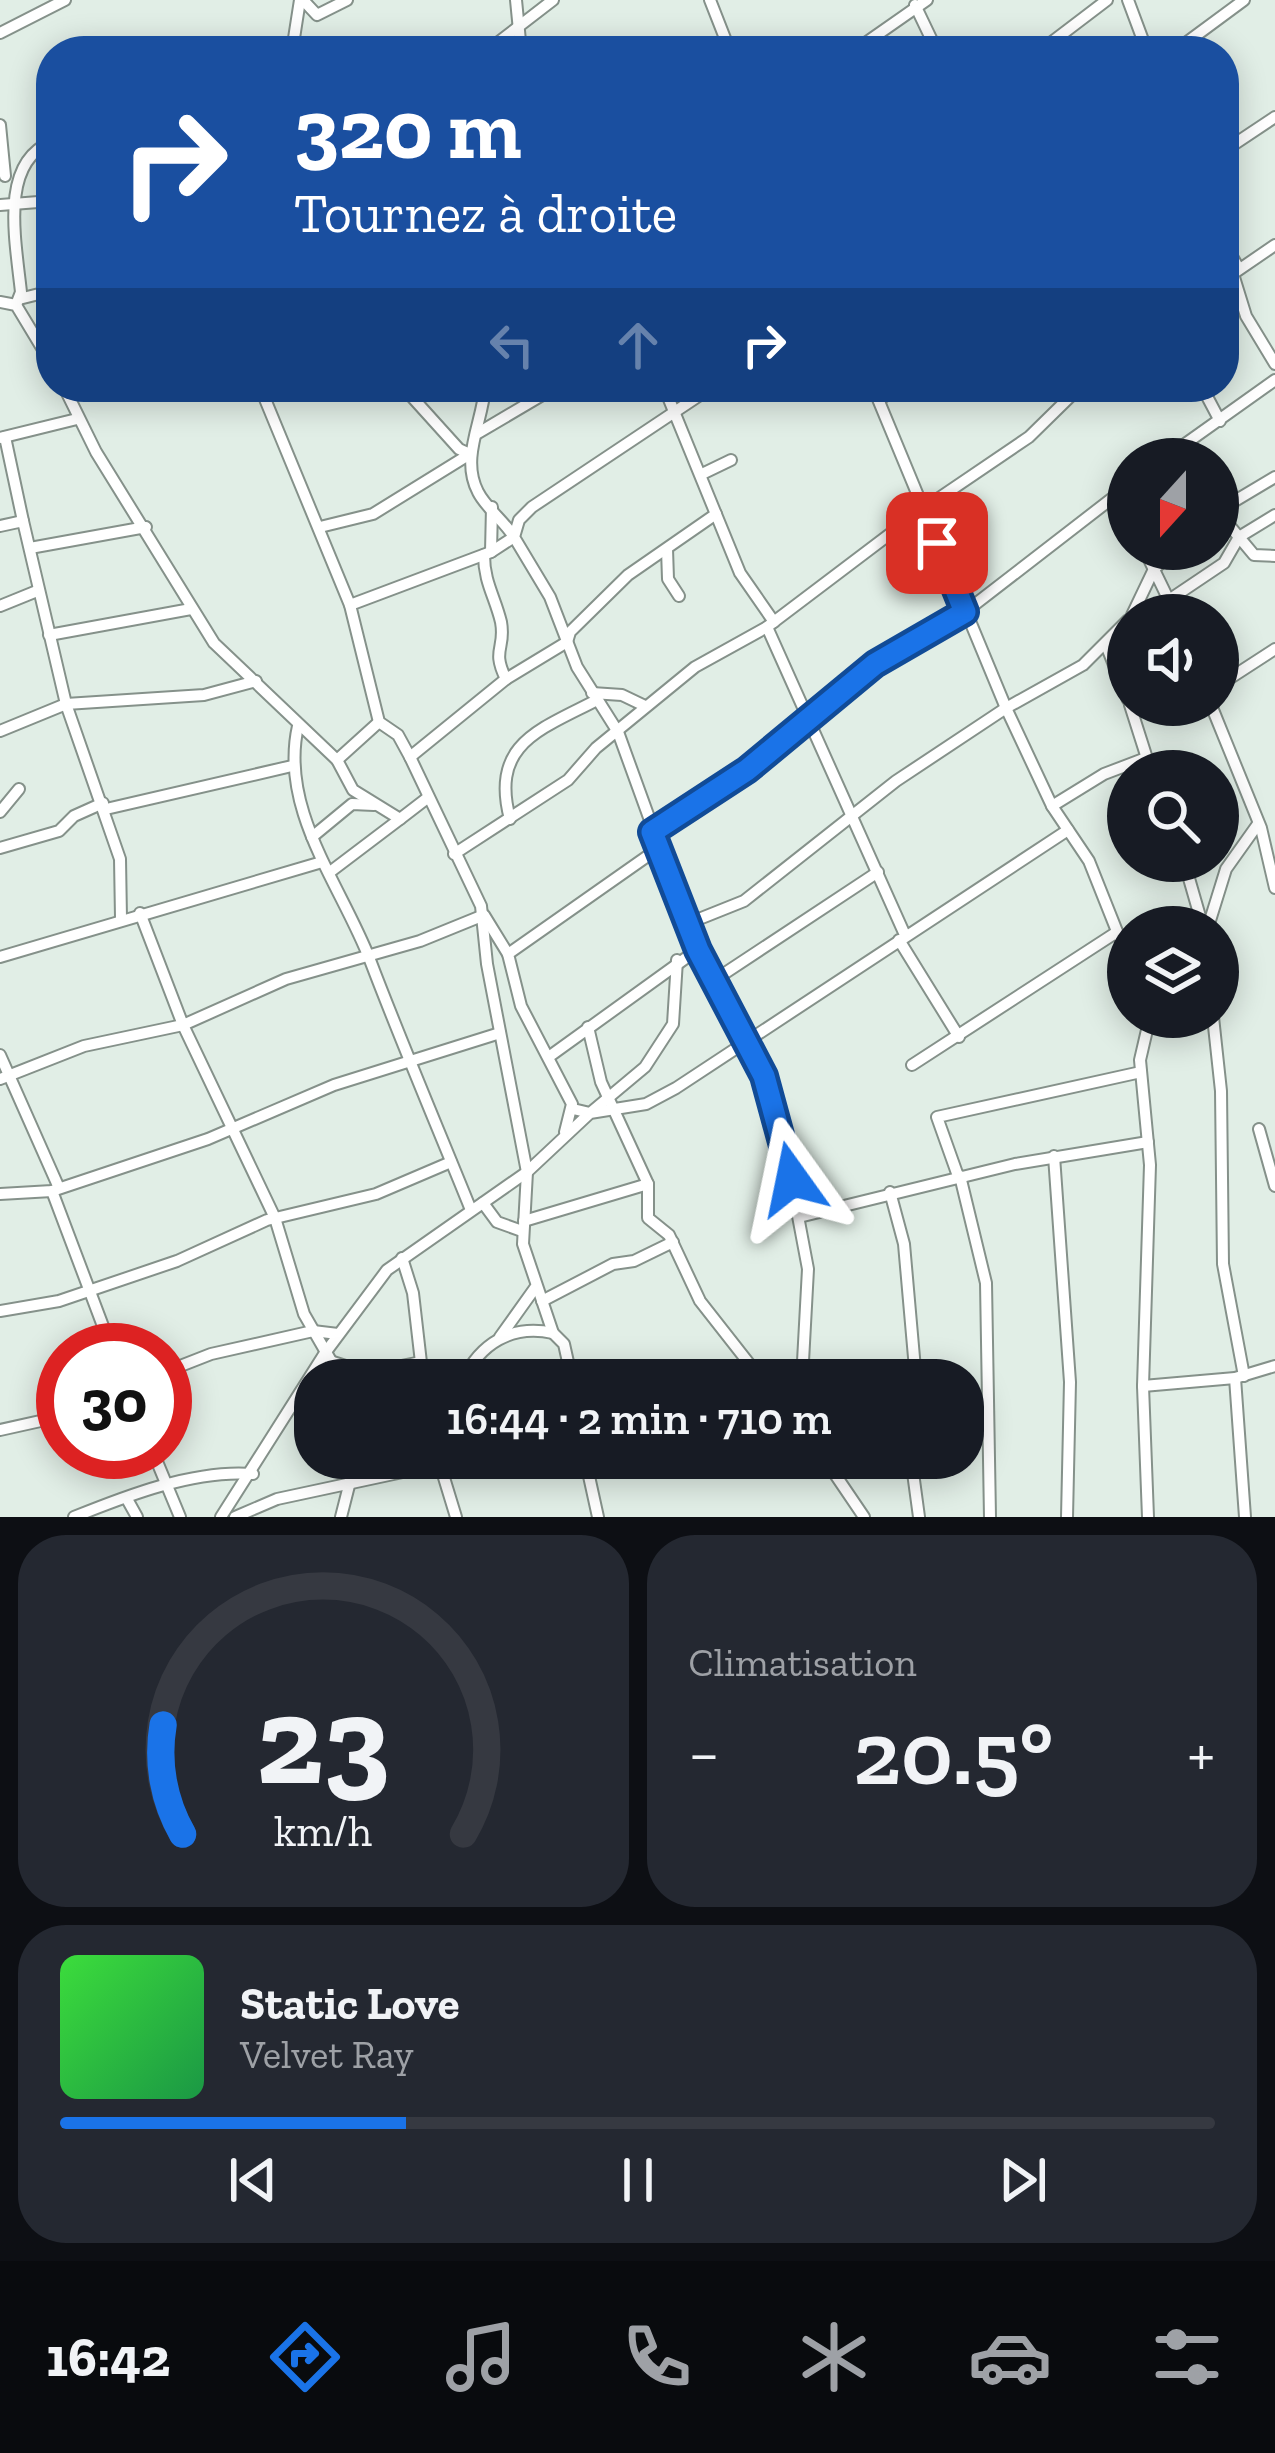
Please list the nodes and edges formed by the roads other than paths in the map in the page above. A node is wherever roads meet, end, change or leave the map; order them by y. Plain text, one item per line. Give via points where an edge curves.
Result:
1 (65, 0) edge
2 (302, 0) edge
3 (347, 0) edge
4 (516, 0) edge
5 (553, 0) edge
6 (710, 0) edge
7 (927, 0) edge
8 (1107, 0) edge
9 (1127, 0) edge
10 (1244, 0) edge
11 (915, 4) edge
12 (522, 29) junction
13 (0, 33) edge
14 (295, 36) edge
15 (511, 36) edge
16 (522, 36) edge
17 (724, 36) edge
18 (873, 36) edge
19 (930, 36) edge
20 (1060, 36) edge
21 (1141, 36) edge
22 (1195, 36) edge
23 (1275, 117) edge
24 (0, 125) edge
25 (1239, 141) edge
26 (36, 150) edge
27 (6, 179) junction
28 (36, 202) edge
29 (4, 205) edge
30 (1275, 245) edge
31 (1239, 269) edge
32 (36, 295) edge
33 (1239, 295) edge
34 (0, 302) edge
35 (18, 302) junction
36 (36, 335) edge
37 (1275, 364) edge
38 (1275, 380) edge
39 (70, 402) edge
40 (266, 402) edge
41 (417, 402) edge
42 (482, 402) edge
43 (531, 402) edge
44 (670, 402) edge
45 (691, 402) edge
46 (880, 402) edge
47 (1063, 402) edge
48 (1210, 402) edge
49 (675, 413) junction
50 (77, 419) junction
51 (1220, 421) junction
52 (478, 433) junction
53 (2, 437) edge
54 (1194, 438) edge
55 (470, 454) junction
56 (731, 460) dead end
57 (702, 474) junction
58 (1275, 477) edge
59 (1239, 498) edge
60 (1107, 501) edge
61 (492, 507) junction
62 (922, 508) junction
63 (716, 514) junction
64 (1275, 514) edge
65 (502, 518) junction
66 (519, 520) junction
67 (23, 521) junction
68 (0, 526) edge
69 (1269, 526) edge
70 (146, 527) junction
71 (320, 527) junction
72 (514, 537) junction
73 (1239, 537) joint
74 (30, 548) junction
75 (667, 549) junction
76 (488, 553) junction
77 (1275, 556) edge
78 (458, 567) junction
79 (1213, 570) edge
80 (484, 583) junction
81 (37, 591) junction
82 (1178, 594) edge
83 (679, 596) dead end
84 (350, 605) junction
85 (0, 606) edge
86 (191, 609) junction
87 (965, 612) junction
88 (770, 624) junction
89 (49, 635) junction
90 (567, 642) junction
91 (1106, 645) edge
92 (1275, 649) edge
93 (1239, 672) edge
94 (506, 679) junction
95 (256, 681) junction
96 (595, 697) junction
97 (66, 704) junction
98 (645, 706) junction
99 (1006, 708) junction
100 (379, 722) junction
101 (806, 722) junction
102 (298, 726) junction
103 (1219, 726) edge
104 (0, 731) edge
105 (618, 732) junction
106 (410, 757) junction
107 (337, 760) junction
108 (292, 766) junction
109 (1107, 773) edge
110 (19, 789) dead end
111 (352, 797) junction
112 (426, 799) junction
113 (104, 806) junction
114 (1052, 806) junction
115 (0, 812) edge
116 (850, 815) junction
117 (400, 819) junction
118 (510, 819) junction
119 (1258, 824) junction
120 (1069, 830) junction
121 (652, 832) junction
122 (312, 837) junction
123 (0, 848) edge
124 (658, 848) junction
125 (454, 854) junction
126 (326, 867) junction
127 (878, 872) junction
128 (1275, 888) edge
129 (1213, 906) edge
130 (1107, 907) edge
131 (140, 914) junction
132 (484, 915) junction
133 (121, 918) junction
134 (689, 923) junction
135 (902, 938) junction
136 (1107, 939) edge
137 (698, 950) junction
138 (508, 954) junction
139 (368, 955) junction
140 (0, 956) edge
141 (677, 960) junction
142 (713, 980) junction
143 (183, 1025) junction
144 (588, 1028) junction
145 (500, 1034) junction
146 (959, 1037) junction
147 (1147, 1038) edge
148 (1215, 1038) edge
149 (746, 1040) junction
150 (0, 1055) edge
151 (550, 1056) junction
152 (407, 1064) junction
153 (912, 1065) dead end
154 (1141, 1072) junction
155 (5, 1078) edge
156 (608, 1094) junction
157 (573, 1108) junction
158 (618, 1111) junction
159 (590, 1113) junction
160 (229, 1128) junction
161 (1259, 1129) dead end
162 (563, 1135) junction
163 (1148, 1142) junction
164 (1054, 1156) junction
165 (452, 1162) junction
166 (527, 1172) junction
167 (959, 1176) junction
168 (648, 1184) junction
169 (1275, 1186) edge
170 (55, 1190) junction
171 (890, 1192) junction
172 (0, 1194) edge
173 (477, 1206) junction
174 (799, 1217) junction
175 (275, 1218) junction
176 (523, 1226) junction
177 (673, 1242) junction
178 (402, 1258) junction
179 (87, 1288) junction
180 (535, 1288) junction
181 (542, 1301) junction
182 (0, 1311) edge
183 (101, 1323) edge
184 (313, 1331) junction
185 (553, 1333) junction
186 (338, 1334) junction
187 (500, 1337) junction
188 (329, 1357) junction
189 (334, 1359) edge
190 (421, 1359) edge
191 (473, 1359) edge
192 (567, 1359) edge
193 (746, 1359) edge
194 (803, 1359) edge
195 (914, 1359) edge
196 (192, 1361) edge
197 (1275, 1366) edge
198 (1239, 1377) junction
199 (1143, 1386) junction
200 (36, 1421) edge
201 (0, 1430) edge
202 (253, 1474) junction
203 (164, 1479) edge
204 (348, 1479) edge
205 (371, 1479) edge
206 (445, 1479) edge
207 (590, 1479) edge
208 (838, 1479) edge
209 (914, 1479) edge
210 (346, 1486) junction
211 (167, 1487) junction
212 (127, 1499) junction
213 (74, 1517) edge
214 (137, 1517) edge
215 (180, 1517) edge
216 (220, 1517) edge
217 (235, 1517) edge
218 (341, 1517) edge
219 (456, 1517) edge
220 (598, 1517) edge
221 (864, 1517) edge
222 (919, 1517) edge
223 (990, 1517) edge
224 (1067, 1517) edge
225 (1148, 1517) edge
226 (1245, 1517) edge

1 - 13 street
2 - 3 street via 317,15
2 - 14 street
4 - 12 street
5 - 12 street
6 - 17 street
7 - 11 street
8 - 20 street
9 - 21 street
10 - 22 street
11 - 18 street
11 - 19 street
12 - 15 street
12 - 16 street
23 - 25 street
24 - 27 street
26 - 27 street via 14,162
27 - 29 street
28 - 29 street
29 - 35 street
30 - 31 street
32 - 35 street
33 - 37 street
34 - 35 street
35 - 36 street
38 - 51 street
39 - 50 street
40 - 71 street
41 - 55 street
42 - 52 street
43 - 52 street
44 - 49 street
45 - 49 street
46 - 62 street
47 - 62 street via 1029,437
48 - 51 street
49 - 57 street
49 - 66 street
50 - 53 street
50 - 70 street
51 - 54 street
52 - 55 street
53 - 67 street
55 - 61 street via 478,494
55 - 71 street via 373,514
56 - 57 street
57 - 63 street
58 - 59 street
60 - 87 street
61 - 65 street
61 - 76 street
62 - 87 street
62 - 88 street
63 - 75 street
63 - 88 street
64 - 69 street
65 - 66 street
65 - 72 street
66 - 72 street
67 - 68 street
67 - 74 street
69 - 73 street
70 - 74 street
70 - 86 street
71 - 84 street
72 - 76 street
72 - 90 street
73 - 77 street via 1260,559
74 - 81 street
75 - 83 street via 668,579
75 - 90 street via 614,588
76 - 78 street
76 - 80 street
78 - 80 street
78 - 84 street
79 - 82 street
80 - 94 street via 501,623 494,655
81 - 85 street
81 - 89 street
84 - 100 street
86 - 89 street
86 - 95 street
87 - 99 street
87 - 101 street via 875,664
88 - 98 street
88 - 101 street
89 - 97 street
90 - 94 street
90 - 96 street
91 - 99 street
92 - 93 street
94 - 106 street
95 - 97 street via 204,695
95 - 102 street
96 - 98 street via 622,695
96 - 105 street
96 - 118 street via 509,761 502,786
97 - 104 street
97 - 113 street
98 - 105 street
99 - 114 street
99 - 116 street
100 - 106 street
100 - 107 street
101 - 116 street
101 - 121 street
102 - 107 street
102 - 108 street
103 - 119 street
105 - 118 street via 568,780
105 - 121 street
106 - 112 street
107 - 111 street
108 - 113 street
108 - 122 street
109 - 114 street
110 - 115 street
111 - 117 street
111 - 122 street
112 - 117 street
112 - 125 street
113 - 123 street
113 - 133 street via 120,859
114 - 120 street
116 - 127 street
116 - 134 street via 744,901
117 - 126 street
118 - 125 street
119 - 128 street
119 - 129 street via 1226,869
120 - 130 street
120 - 135 street
121 - 124 street
122 - 126 street
124 - 134 street
124 - 138 street
125 - 132 street
126 - 131 street
126 - 139 street
127 - 135 street
127 - 142 street
131 - 133 street
131 - 143 street
132 - 138 street
132 - 139 street
132 - 145 street
133 - 140 street
134 - 137 street
135 - 146 street
135 - 149 street
136 - 146 street
137 - 141 street
137 - 142 street
138 - 151 street via 521,1006
139 - 143 street via 286,979
139 - 152 street
141 - 144 street
141 - 156 street via 673,1024 645,1067
142 - 149 street
143 - 155 street via 84,1046
143 - 160 street
144 - 151 street
144 - 156 street
145 - 152 street
145 - 166 street
146 - 153 street
147 - 154 street
148 - 198 street via 1223,1264
149 - 158 street via 676,1088
149 - 174 street via 778,1110
150 - 155 street
151 - 157 street
152 - 160 street
152 - 165 street
154 - 163 street
154 - 167 street via 937,1117
155 - 170 street
156 - 158 street
156 - 159 street
157 - 159 street
157 - 162 street
158 - 159 street
158 - 168 street
159 - 162 street
160 - 170 street
160 - 175 street
161 - 169 street
162 - 166 street
163 - 164 street
163 - 199 street
164 - 167 street
164 - 224 street via 1070,1382
165 - 173 street
165 - 175 street via 376,1194
166 - 173 street
166 - 176 street
167 - 171 street
167 - 223 street via 986,1282
168 - 176 street
168 - 177 street via 648,1218
170 - 172 street
170 - 179 street
171 - 174 street
171 - 195 street via 904,1244
173 - 176 street via 497,1222
173 - 178 street
174 - 194 street via 808,1269
175 - 179 street via 177,1261
175 - 184 street
176 - 180 street
177 - 181 street
177 - 193 street via 708,1314
178 - 186 street
178 - 190 street
179 - 182 street
179 - 183 street
180 - 181 street
180 - 187 street
181 - 185 street
184 - 186 street
184 - 188 street
184 - 196 street
185 - 187 street
185 - 192 street
186 - 188 street
187 - 191 street
188 - 189 street
188 - 202 street
197 - 198 street
198 - 199 street
198 - 226 street
199 - 225 street
200 - 201 street
202 - 211 street
202 - 216 street
203 - 211 street
204 - 210 street
205 - 210 street
206 - 219 street
207 - 220 street
208 - 221 street
209 - 222 street
210 - 217 street via 277,1498
210 - 218 street
211 - 212 street
211 - 215 street
212 - 213 street
212 - 214 street

